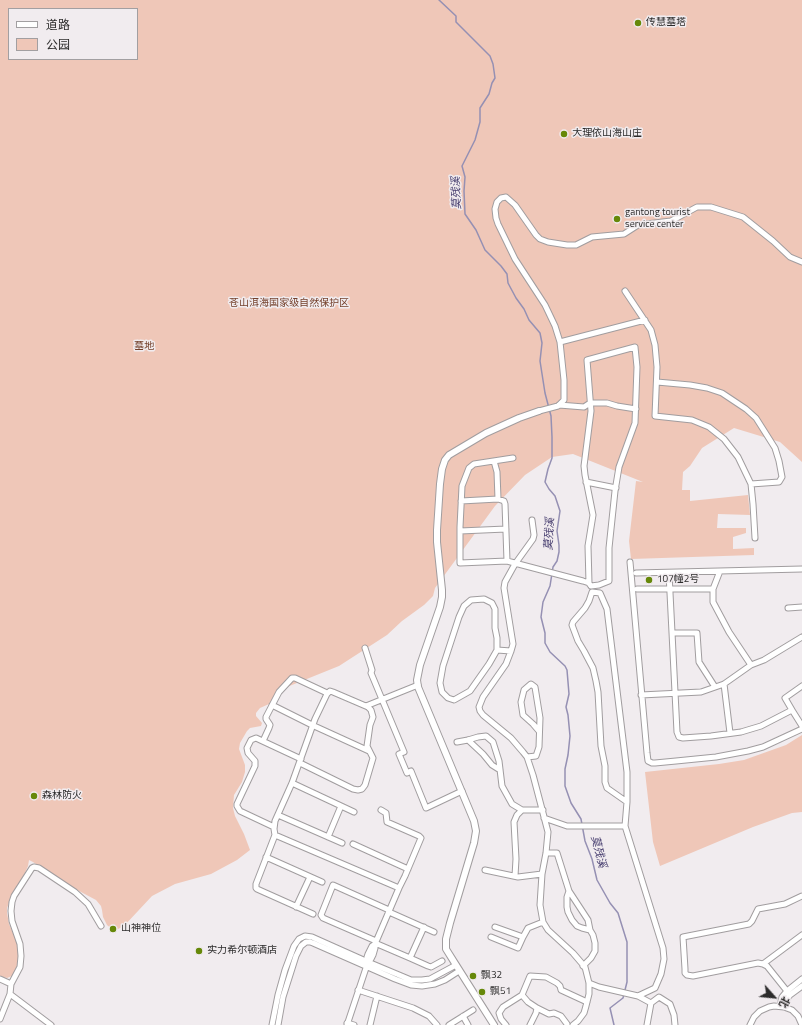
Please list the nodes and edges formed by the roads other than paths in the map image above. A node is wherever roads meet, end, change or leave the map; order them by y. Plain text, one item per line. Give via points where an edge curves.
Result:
1 (802, 262) edge
2 (625, 291) dead end
3 (645, 320) junction
4 (560, 342) junction
5 (657, 382) junction
6 (590, 404) junction
7 (559, 405) junction
8 (636, 409) junction
9 (539, 411) joint
10 (513, 458) dead end
11 (494, 461) junction
12 (586, 482) junction
13 (750, 484) junction
14 (616, 488) junction
15 (498, 498) junction
16 (461, 501) junction
17 (532, 520) dead end
18 (506, 530) junction
19 (460, 531) junction
20 (755, 538) dead end
21 (506, 561) junction
22 (630, 562) dead end
23 (515, 564) junction
24 (802, 569) edge
25 (720, 571) junction
26 (636, 573) dead end
27 (669, 573) junction
28 (590, 584) junction
29 (599, 585) junction
30 (713, 589) junction
31 (638, 590) dead end
32 (670, 590) junction
33 (592, 592) junction
34 (600, 593) junction
35 (802, 607) edge
36 (788, 608) dead end
37 (672, 633) junction
38 (802, 637) edge
39 (364, 648) dead end
40 (497, 650) junction
41 (511, 652) junction
42 (751, 665) junction
43 (724, 684) junction
44 (418, 685) junction
45 (802, 686) edge
46 (715, 687) junction
47 (327, 693) junction
48 (675, 693) junction
49 (642, 695) junction
50 (382, 700) junction
51 (272, 705) junction
52 (366, 706) junction
53 (792, 710) junction
54 (312, 725) junction
55 (802, 727) edge
56 (539, 731) junction
57 (730, 733) junction
58 (468, 740) junction
59 (263, 741) junction
60 (457, 742) dead end
61 (369, 751) junction
62 (527, 757) junction
63 (300, 761) junction
64 (500, 770) junction
65 (292, 783) junction
66 (462, 791) junction
67 (627, 802) junction
68 (341, 806) junction
69 (381, 810) dead end
70 (522, 810) junction
71 (542, 810) junction
72 (354, 812) dead end
73 (278, 815) junction
74 (544, 818) junction
75 (625, 826) junction
76 (274, 827) junction
77 (275, 835) junction
78 (328, 837) junction
79 (342, 842) dead end
80 (353, 844) dead end
81 (546, 853) junction
82 (266, 857) junction
83 (408, 869) junction
84 (485, 870) dead end
85 (542, 874) junction
86 (515, 876) junction
87 (310, 877) junction
88 (322, 882) dead end
89 (399, 888) junction
90 (569, 891) junction
91 (802, 896) edge
92 (296, 907) junction
93 (389, 911) junction
94 (312, 914) dead end
95 (543, 922) junction
96 (101, 926) dead end
97 (424, 927) junction
98 (495, 927) dead end
99 (590, 930) junction
100 (434, 932) dead end
101 (802, 935) edge
102 (523, 936) junction
103 (491, 937) dead end
104 (375, 943) junction
105 (410, 958) junction
106 (442, 961) dead end
107 (367, 964) junction
108 (763, 964) junction
109 (583, 966) junction
110 (457, 968) junction
111 (435, 977) junction
112 (0, 979) edge
113 (802, 980) edge
114 (437, 983) junction
115 (589, 983) junction
116 (11, 984) junction
117 (802, 986) edge
118 (654, 988) junction
119 (358, 990) junction
120 (787, 991) junction
121 (10, 994) junction
122 (522, 995) junction
123 (377, 996) junction
124 (638, 996) junction
125 (659, 997) junction
126 (588, 1002) junction
127 (651, 1003) junction
128 (782, 1007) junction
129 (537, 1008) junction
130 (472, 1010) dead end
131 (462, 1016) junction
132 (0, 1019) edge
133 (347, 1024) edge
134 (50, 1025) edge
135 (272, 1025) edge
136 (278, 1025) edge
137 (354, 1025) edge
138 (370, 1025) edge
139 (437, 1025) edge
140 (449, 1025) edge
141 (468, 1025) edge
142 (494, 1025) edge
143 (506, 1025) edge
144 (530, 1025) edge
145 (567, 1025) edge
146 (573, 1025) edge
147 (648, 1025) edge
148 (676, 1025) edge
149 (750, 1025) edge
150 (802, 1025) edge

1 - 4 street via 790,257 743,217 712,207 697,207 671,221 638,225 624,234 592,237 576,245 567,245 540,238 515,205 506,197 501,198 495,209 498,224 515,259 545,305
2 - 3 street
3 - 4 street
3 - 5 street via 652,330
4 - 7 street via 564,397
5 - 13 street via 655,416 692,420 709,427 724,439 738,457
5 - 13 street via 690,385 722,393 756,418 775,448 782,477 779,482
6 - 7 street via 584,407
6 - 8 street via 607,403
6 - 8 street via 587,360 635,347
6 - 12 street via 584,466
7 - 9 street
8 - 14 street via 635,423 619,467
9 - 44 street via 486,433 445,460 440,484 437,530 442,597 418,674
10 - 11 street
11 - 15 street
11 - 16 street via 474,464 469,468 462,486
12 - 14 street
12 - 28 street via 593,515 588,546
13 - 20 street
14 - 29 street via 609,548 609,581
15 - 16 street
15 - 18 street via 505,504
16 - 19 street
17 - 23 street via 533,539
18 - 19 street
18 - 21 street
19 - 21 street via 460,563
21 - 23 street
22 - 49 street
23 - 28 street
23 - 41 street via 504,588 513,644
24 - 25 street
25 - 27 street
25 - 30 street
26 - 27 street
27 - 32 street
28 - 29 street
28 - 33 street
29 - 34 street
30 - 32 street
30 - 42 street via 713,602
31 - 32 street
32 - 37 street
33 - 34 street
33 - 67 street via 585,608 572,625 593,668 596,681 605,782 608,788
34 - 67 street via 608,609 627,772
35 - 36 street
37 - 46 street via 698,633 699,662
37 - 48 street
38 - 42 street
39 - 50 street
40 - 40 street via 495,609 492,603 484,598 471,600 458,616 443,666 440,683 442,692 454,700 470,691
40 - 41 street
41 - 62 street via 479,707 483,715 511,738
42 - 43 street
43 - 46 street
43 - 57 street
44 - 50 street
44 - 66 street
45 - 53 street via 785,698
46 - 48 street via 701,692
47 - 51 street via 293,677 282,688
47 - 52 street via 333,692
47 - 54 street
48 - 49 street
48 - 57 street via 679,737
49 - 55 street via 648,760 652,763 748,752
50 - 52 street
50 - 66 street via 404,752 399,754 407,773 411,771 426,808
51 - 54 street
51 - 59 street via 266,717 270,726
52 - 61 street via 373,714 367,746
53 - 55 street
53 - 57 street via 761,726
54 - 61 street
54 - 63 street
56 - 56 street via 540,718 535,687 531,684 524,690 521,702 523,715
56 - 62 street via 536,756
58 - 60 street
58 - 64 street
58 - 64 street via 486,736 492,742
59 - 63 street
59 - 76 street via 254,738 247,748 255,764 237,806 240,811
61 - 63 street via 373,758 364,788 360,790
62 - 71 street
63 - 65 street
64 - 70 street via 502,786 512,804
65 - 68 street
65 - 73 street
66 - 110 street via 476,831 446,939 446,949
67 - 75 street
68 - 72 street
68 - 78 street
69 - 83 street via 386,813 387,822 421,838
70 - 71 street
70 - 86 street via 514,822
71 - 74 street
73 - 76 street
73 - 78 street
74 - 75 street via 567,826
74 - 81 street via 548,832
75 - 118 street via 663,948 661,974
76 - 77 street
77 - 82 street
77 - 89 street
78 - 79 street
80 - 83 street
81 - 85 street
81 - 90 street via 557,853
82 - 87 street
82 - 92 street via 256,888
83 - 89 street
84 - 86 street
85 - 86 street
85 - 95 street via 540,905
87 - 88 street
87 - 92 street
89 - 93 street
90 - 99 street via 587,917
90 - 99 street via 567,907 572,920 577,926
91 - 108 street via 785,904 758,909 749,924 684,937 685,973 688,976
92 - 94 street
93 - 97 street
93 - 104 street
93 - 104 street via 334,886 325,905 321,915 323,918
95 - 102 street via 528,928
95 - 109 street
96 - 116 street via 88,904 75,892 39,868 32,868 12,902 12,921 22,956
97 - 100 street
97 - 105 street
98 - 102 street
99 - 109 street via 595,951
101 - 108 street
102 - 103 street via 518,948
104 - 105 street
104 - 107 street via 373,955
105 - 106 street via 431,967
107 - 111 street via 411,980
107 - 114 street via 411,985
107 - 119 street
107 - 135 street via 312,937 299,939 285,970
107 - 136 street via 313,943 303,943 296,956
108 - 120 street via 768,966
109 - 115 street
110 - 111 street
110 - 114 street via 445,980
110 - 142 street
111 - 114 street
112 - 116 street
113 - 120 street
115 - 124 street
115 - 126 street
116 - 121 street
117 - 128 street via 790,995
118 - 124 street
118 - 125 street
119 - 123 street
119 - 133 street
120 - 128 street via 782,997
121 - 132 street
121 - 134 street
122 - 126 street via 530,976 546,977 557,982 561,990
122 - 129 street
122 - 143 street via 502,1007 499,1013
123 - 138 street
123 - 139 street via 420,1011 431,1017
124 - 127 street
125 - 127 street
125 - 148 street via 670,1004
126 - 146 street via 584,1013
127 - 147 street
128 - 149 street via 769,1007 760,1011
128 - 150 street via 795,1013
129 - 144 street
129 - 145 street via 561,1016
130 - 131 street
131 - 140 street
131 - 141 street
133 - 137 street

